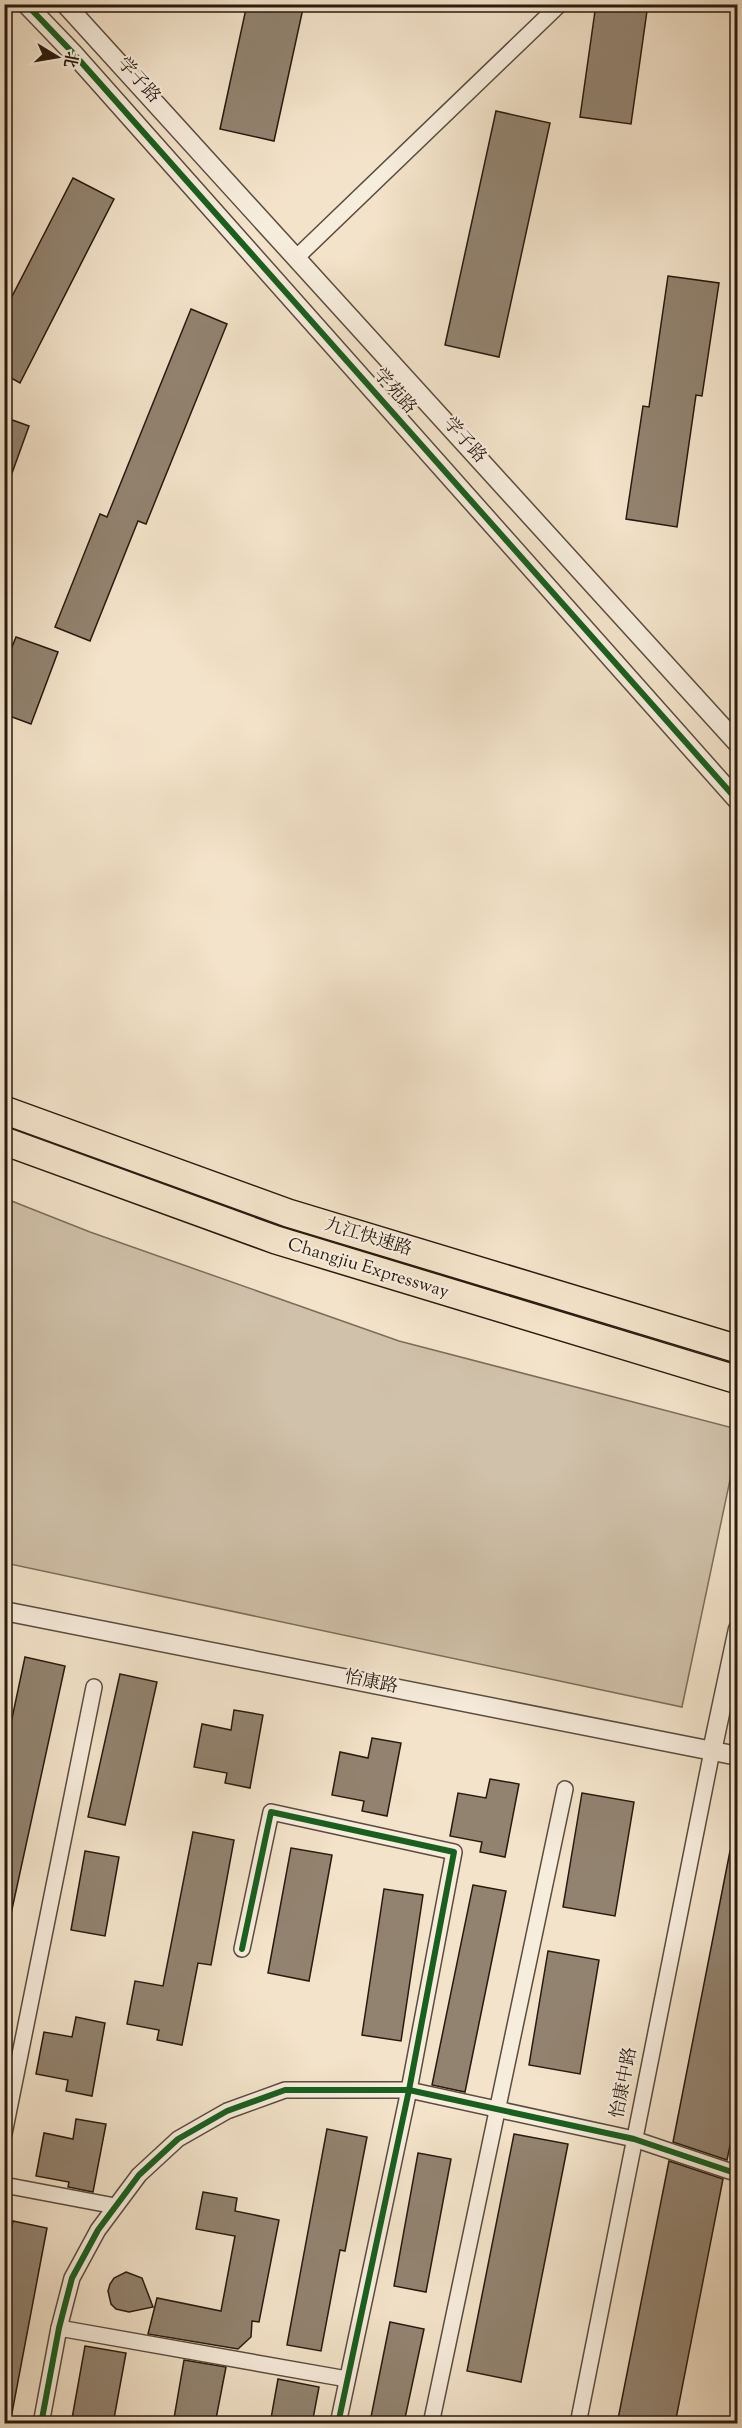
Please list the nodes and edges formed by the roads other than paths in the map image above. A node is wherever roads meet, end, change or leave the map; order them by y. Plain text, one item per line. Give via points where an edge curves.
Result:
1 (26, 4) edge
2 (65, 4) edge
3 (560, 4) edge
4 (297, 257) junction
5 (738, 744) edge
6 (738, 801) edge
7 (4, 1110) edge
8 (4, 1141) edge
9 (738, 1349) edge
10 (738, 1380) edge
11 (4, 1611) edge
12 (738, 1629) edge
13 (94, 1687) dead end
14 (712, 1751) junction
15 (738, 1756) edge
16 (565, 1789) dead end
17 (242, 1949) dead end
18 (409, 2090) junction
19 (499, 2111) junction
20 (4, 2134) edge
21 (634, 2139) junction
22 (738, 2174) edge
23 (4, 2185) edge
24 (115, 2206) junction
25 (59, 2328) junction
26 (347, 2379) junction
27 (41, 2424) edge
28 (338, 2424) edge
29 (431, 2424) edge
30 (578, 2424) edge

1 - 6 street, 学苑路
2 - 4 street, 学子路
3 - 4 street
4 - 5 street, 学子路
7 - 9 highway, 九江快速路 via 288,1213
8 - 10 highway, Changjiu Expressway via 276,1240
11 - 14 street, 怡康路
12 - 14 street
13 - 20 street
14 - 15 street, 怡康路
14 - 21 street, 怡康中路
16 - 19 street
17 - 18 street via 271,1812 454,1852
18 - 19 street
18 - 24 street via 285,2090 227,2111 178,2139 139,2175
18 - 26 street
19 - 21 street
19 - 29 street
21 - 22 street
21 - 30 street, 怡康中路
23 - 24 street
24 - 25 street via 72,2278
25 - 26 street
25 - 27 street
26 - 28 street

